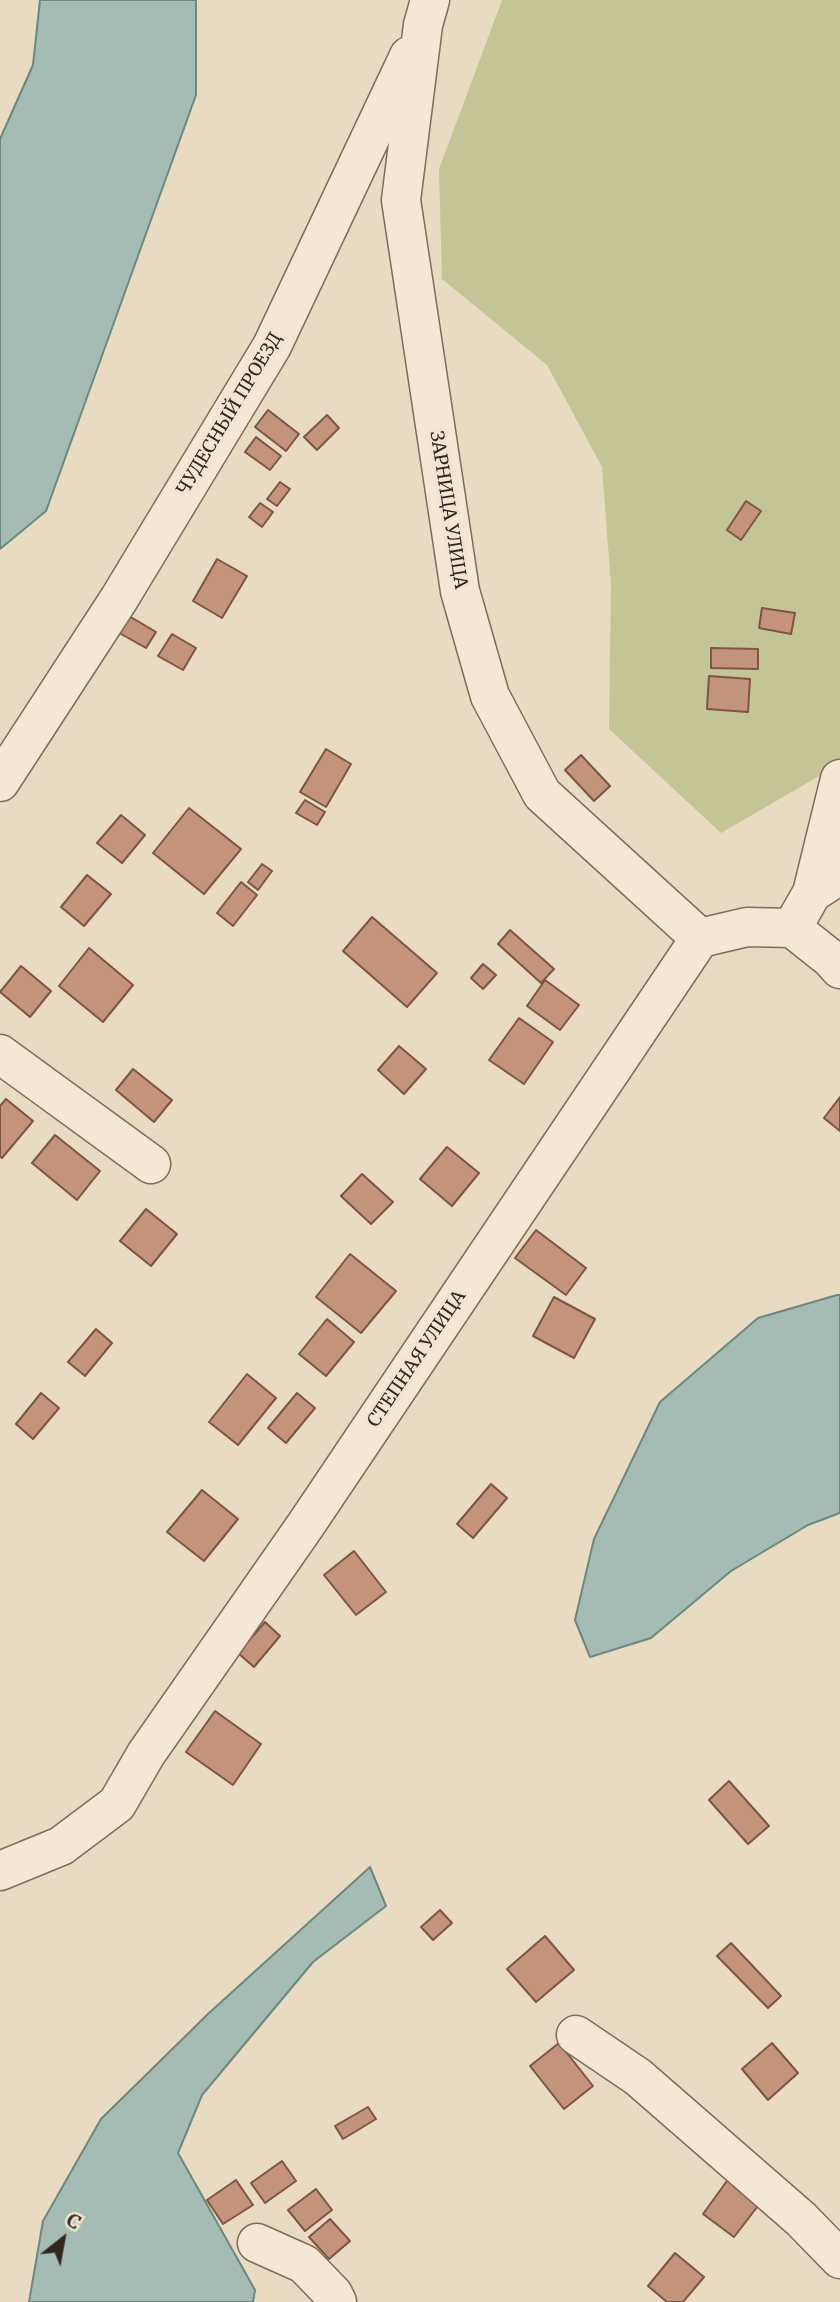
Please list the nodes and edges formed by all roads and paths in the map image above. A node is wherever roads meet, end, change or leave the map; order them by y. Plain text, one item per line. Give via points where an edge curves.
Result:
1 (427, 13) edge
2 (840, 779) edge
3 (0, 782) edge
4 (826, 884) edge
5 (792, 928) junction
6 (700, 938) junction
7 (840, 969) edge
8 (0, 1054) edge
9 (151, 1164) dead end
10 (0, 1871) edge
11 (576, 2035) dead end
12 (257, 2242) dead end
13 (840, 2259) edge
14 (337, 2302) edge

1 - 3 street, ЧУДЕСНЫЙ ПРОЕЗД via 272,346 119,599
1 - 6 street, ЗАРНИЦА УЛИЦА via 401,200 460,590 490,696 542,794
2 - 4 street
4 - 5 street
5 - 6 street via 747,927
5 - 7 street
6 - 10 street, СТЕПНАЯ УЛИЦА via 117,1804 61,1846
8 - 9 street
11 - 13 street via 638,2077 801,2219
12 - 14 street via 304,2264

